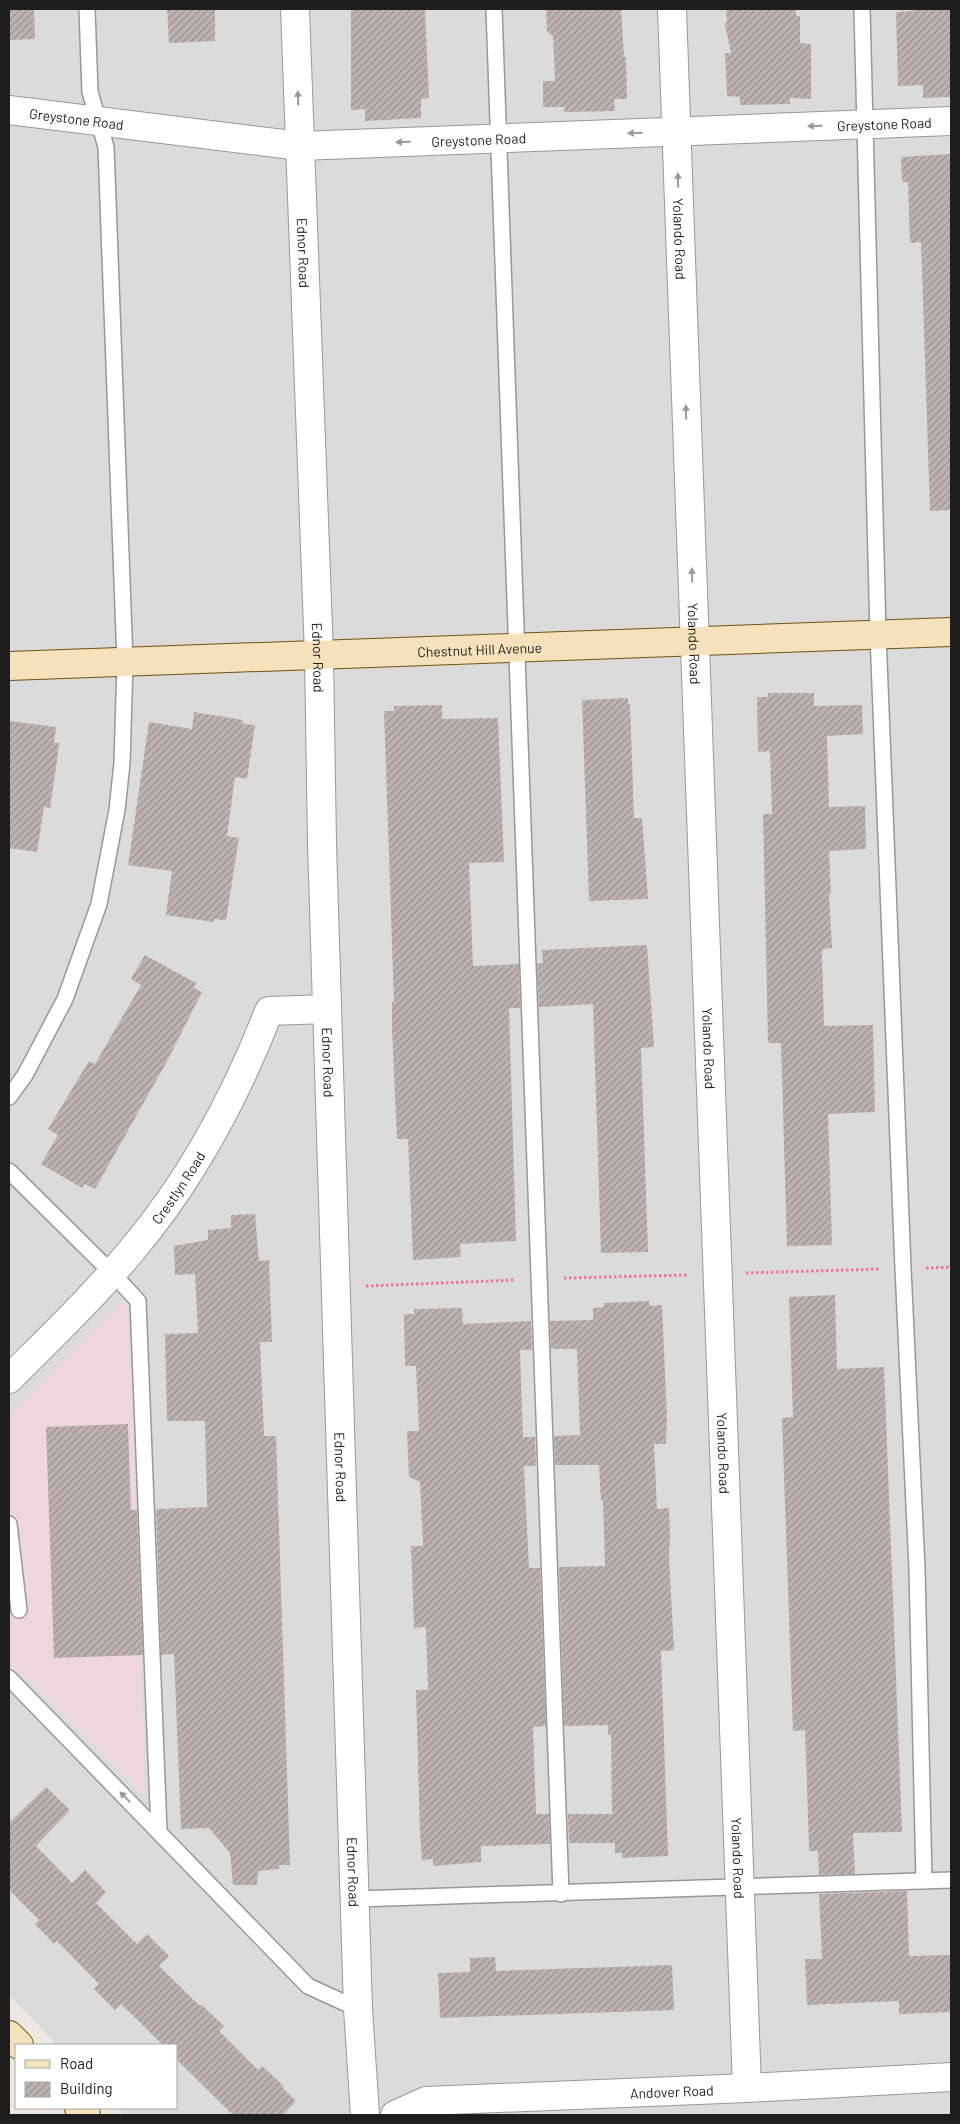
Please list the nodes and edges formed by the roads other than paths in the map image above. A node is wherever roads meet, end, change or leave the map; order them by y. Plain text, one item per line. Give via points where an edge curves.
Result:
1 (87, 9) edge
2 (295, 9) edge
3 (494, 9) edge
4 (672, 9) edge
5 (862, 9) edge
6 (9, 110) edge
7 (98, 120) junction
8 (951, 121) edge
9 (865, 124) junction
10 (677, 132) junction
11 (498, 138) junction
12 (300, 146) junction
13 (951, 632) edge
14 (878, 634) junction
15 (694, 641) junction
16 (516, 648) junction
17 (318, 655) junction
18 (126, 662) junction
19 (9, 666) edge
20 (327, 1009) junction
21 (9, 1097) edge
22 (9, 1171) edge
23 (112, 1273) junction
24 (9, 1379) edge
25 (9, 1524) edge
26 (19, 1610) dead end
27 (9, 1678) edge
28 (159, 1832) junction
29 (951, 1880) edge
30 (924, 1881) junction
31 (740, 1887) junction
32 (561, 1894) junction
33 (356, 1899) junction
34 (358, 2009) junction
35 (9, 2035) edge
36 (18, 2044) edge
37 (951, 2078) edge
38 (747, 2088) junction
39 (474, 2107) edge
40 (365, 2115) edge
41 (395, 2115) edge

1 - 7 lane via 90,92
12 -> 2 street, Ednor Road
3 - 11 lane
4 - 10 street, Yolando Road
5 - 9 lane
6 - 7 street, Greystone Road
7 - 12 street, Greystone Road
7 - 18 lane via 106,147
8 - 9 street, Greystone Road
9 -> 10 street, Greystone Road
9 - 14 lane
10 -> 11 street, Greystone Road
15 -> 10 street, Yolando Road
11 -> 12 street, Greystone Road
11 - 16 lane
12 - 17 street, Ednor Road
13 - 14 street, Chestnut Hill Avenue
14 - 15 street, Chestnut Hill Avenue
14 - 30 lane via 917,1568
15 - 16 street, Chestnut Hill Avenue
15 - 31 street, Yolando Road
16 - 17 street, Chestnut Hill Avenue
16 - 32 lane
17 - 18 street, Chestnut Hill Avenue
17 - 20 street, Ednor Road
18 - 19 street, Chestnut Hill Avenue
18 - 21 lane via 125,721 117,810 99,904 65,1000 25,1075
20 - 23 street, Crestlyn Road via 269,1011 227,1105 203,1147 156,1220
20 - 33 street, Ednor Road
22 - 23 lane
23 - 24 street, Crestlyn Road
23 - 28 lane via 138,1301
25 - 26 lane
28 -> 27 lane
28 - 34 lane via 308,1986
29 - 30 lane
30 - 31 lane
31 - 32 lane
31 - 38 street, Yolando Road
32 - 33 lane
33 - 34 street, Ednor Road
34 - 40 street, Ednor Road
35 - 36 street
37 - 38 street, Andover Road
38 - 39 street, Andover Road
39 - 41 street, Andover Road via 426,2101

